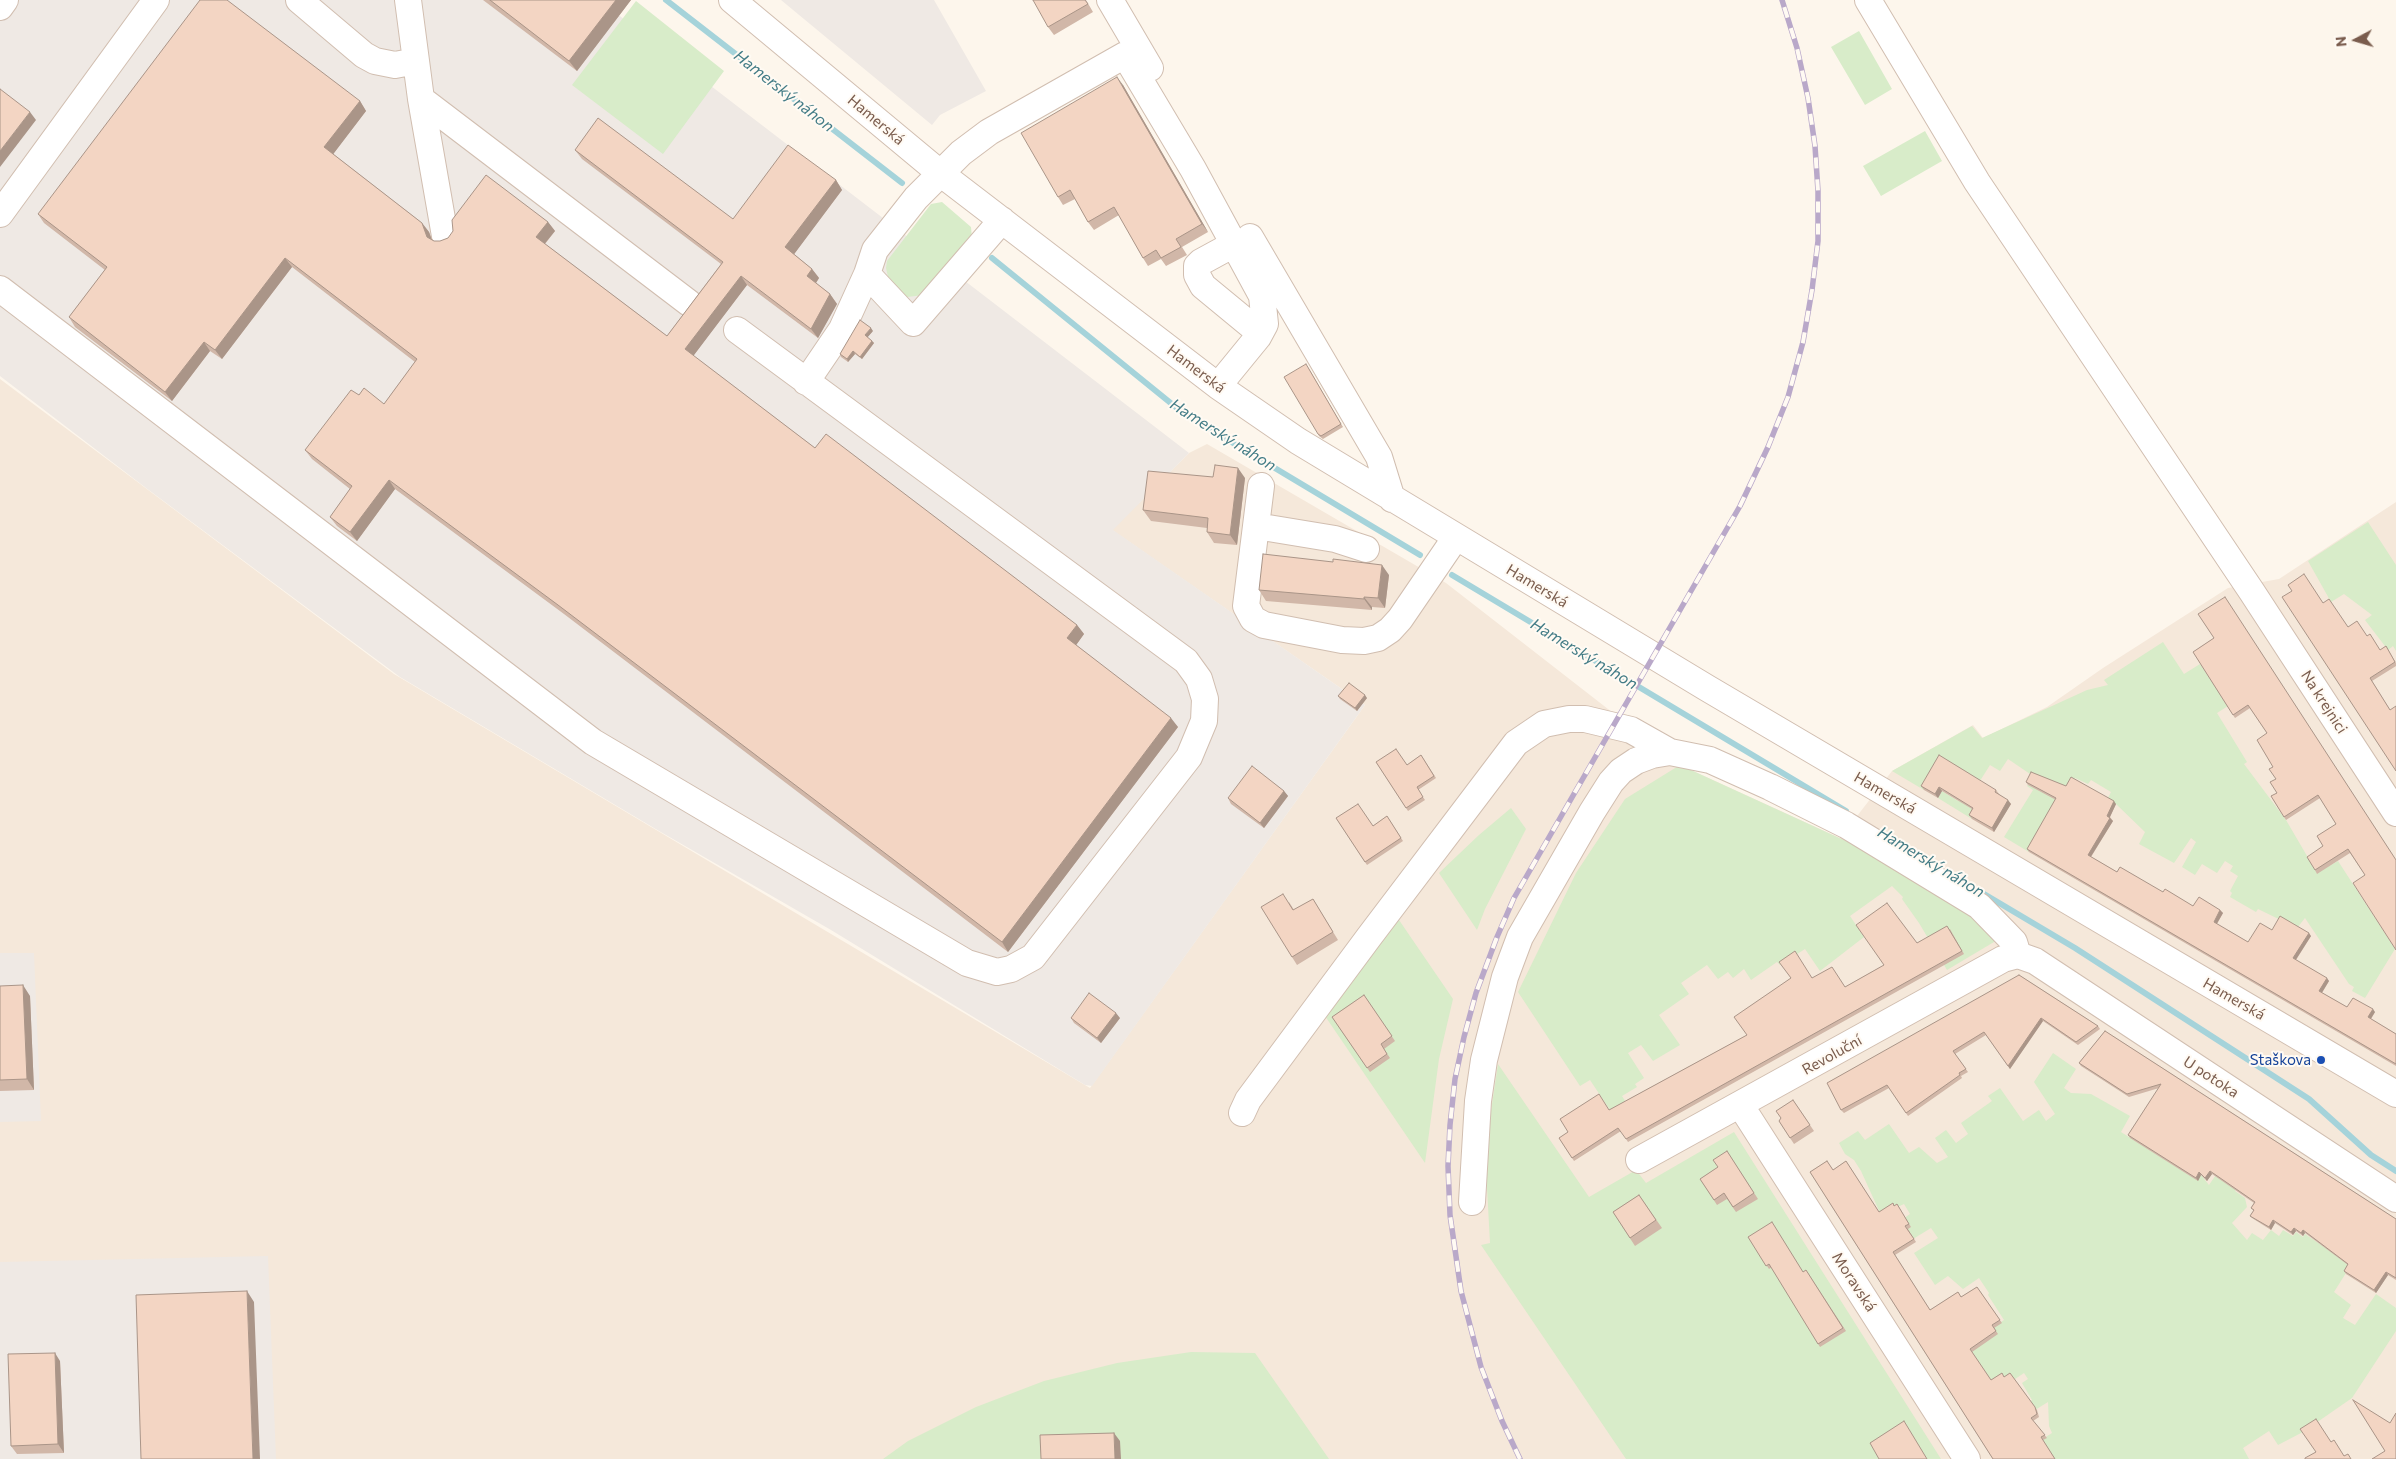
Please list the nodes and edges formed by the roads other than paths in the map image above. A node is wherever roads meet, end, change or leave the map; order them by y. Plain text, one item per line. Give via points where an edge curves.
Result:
1 (5, 0) edge
2 (156, 0) edge
3 (299, 0) edge
4 (408, 0) edge
5 (732, 0) edge
6 (1110, 0) edge
7 (1868, 0) edge
8 (0, 7) edge
9 (416, 61) junction
10 (421, 99) junction
11 (940, 173) junction
12 (0, 214) edge
13 (1002, 220) junction
14 (445, 236) dead end
15 (1234, 244) junction
16 (866, 274) junction
17 (0, 289) edge
18 (689, 303) edge
19 (737, 330) dead end
20 (1260, 333) junction
21 (806, 382) junction
22 (1218, 386) junction
23 (1261, 486) dead end
24 (1392, 499) junction
25 (1256, 526) junction
26 (1456, 536) junction
27 (1366, 549) dead end
28 (1670, 752) junction
29 (2396, 813) edge
30 (2022, 955) junction
31 (2396, 1094) edge
32 (1740, 1106) junction
33 (1242, 1113) dead end
34 (1640, 1160) dead end
35 (2396, 1199) edge
36 (1472, 1202) dead end
37 (1967, 1459) edge

1 - 8 street
2 - 12 street
3 - 9 street via 375,61 395,64
4 - 9 street
5 - 11 street, Hamerská
6 - 24 street via 1379,457
7 - 29 street, Na krejnici via 1977,182
9 - 10 street
10 - 14 street
10 - 18 street
11 - 13 street, Hamerská
11 - 15 street via 980,137 1125,54
11 - 16 street via 875,250
13 - 16 street via 952,293 916,326
13 - 22 street, Hamerská
15 - 20 street via 1262,296 1265,324
15 - 20 street via 1201,262 1197,266 1197,275 1202,286
16 - 21 street via 842,329
17 - 21 street via 593,742 967,963 997,972 1011,969 1033,957 1189,757 1204,721 1205,699 1199,679 1186,661
19 - 21 street
20 - 22 street
22 - 24 street, Hamerská via 1298,441
23 - 25 street
24 - 26 street, Hamerská
25 - 26 street via 1246,599 1253,619 1264,625 1357,642 1371,640 1390,630
25 - 27 street via 1335,539
26 - 31 street, Hamerská via 1699,684
28 - 30 street via 1710,760 1846,825 1979,906 1995,920
28 - 33 street via 1631,730 1569,719 1535,729 1516,743 1248,1100
28 - 36 street via 1636,761 1611,782 1520,937 1497,1003 1484,1060 1478,1101
30 - 32 street, Revoluční via 2003,959
30 - 35 street, U potoka
32 - 34 street, Revoluční
32 - 37 street, Moravská

